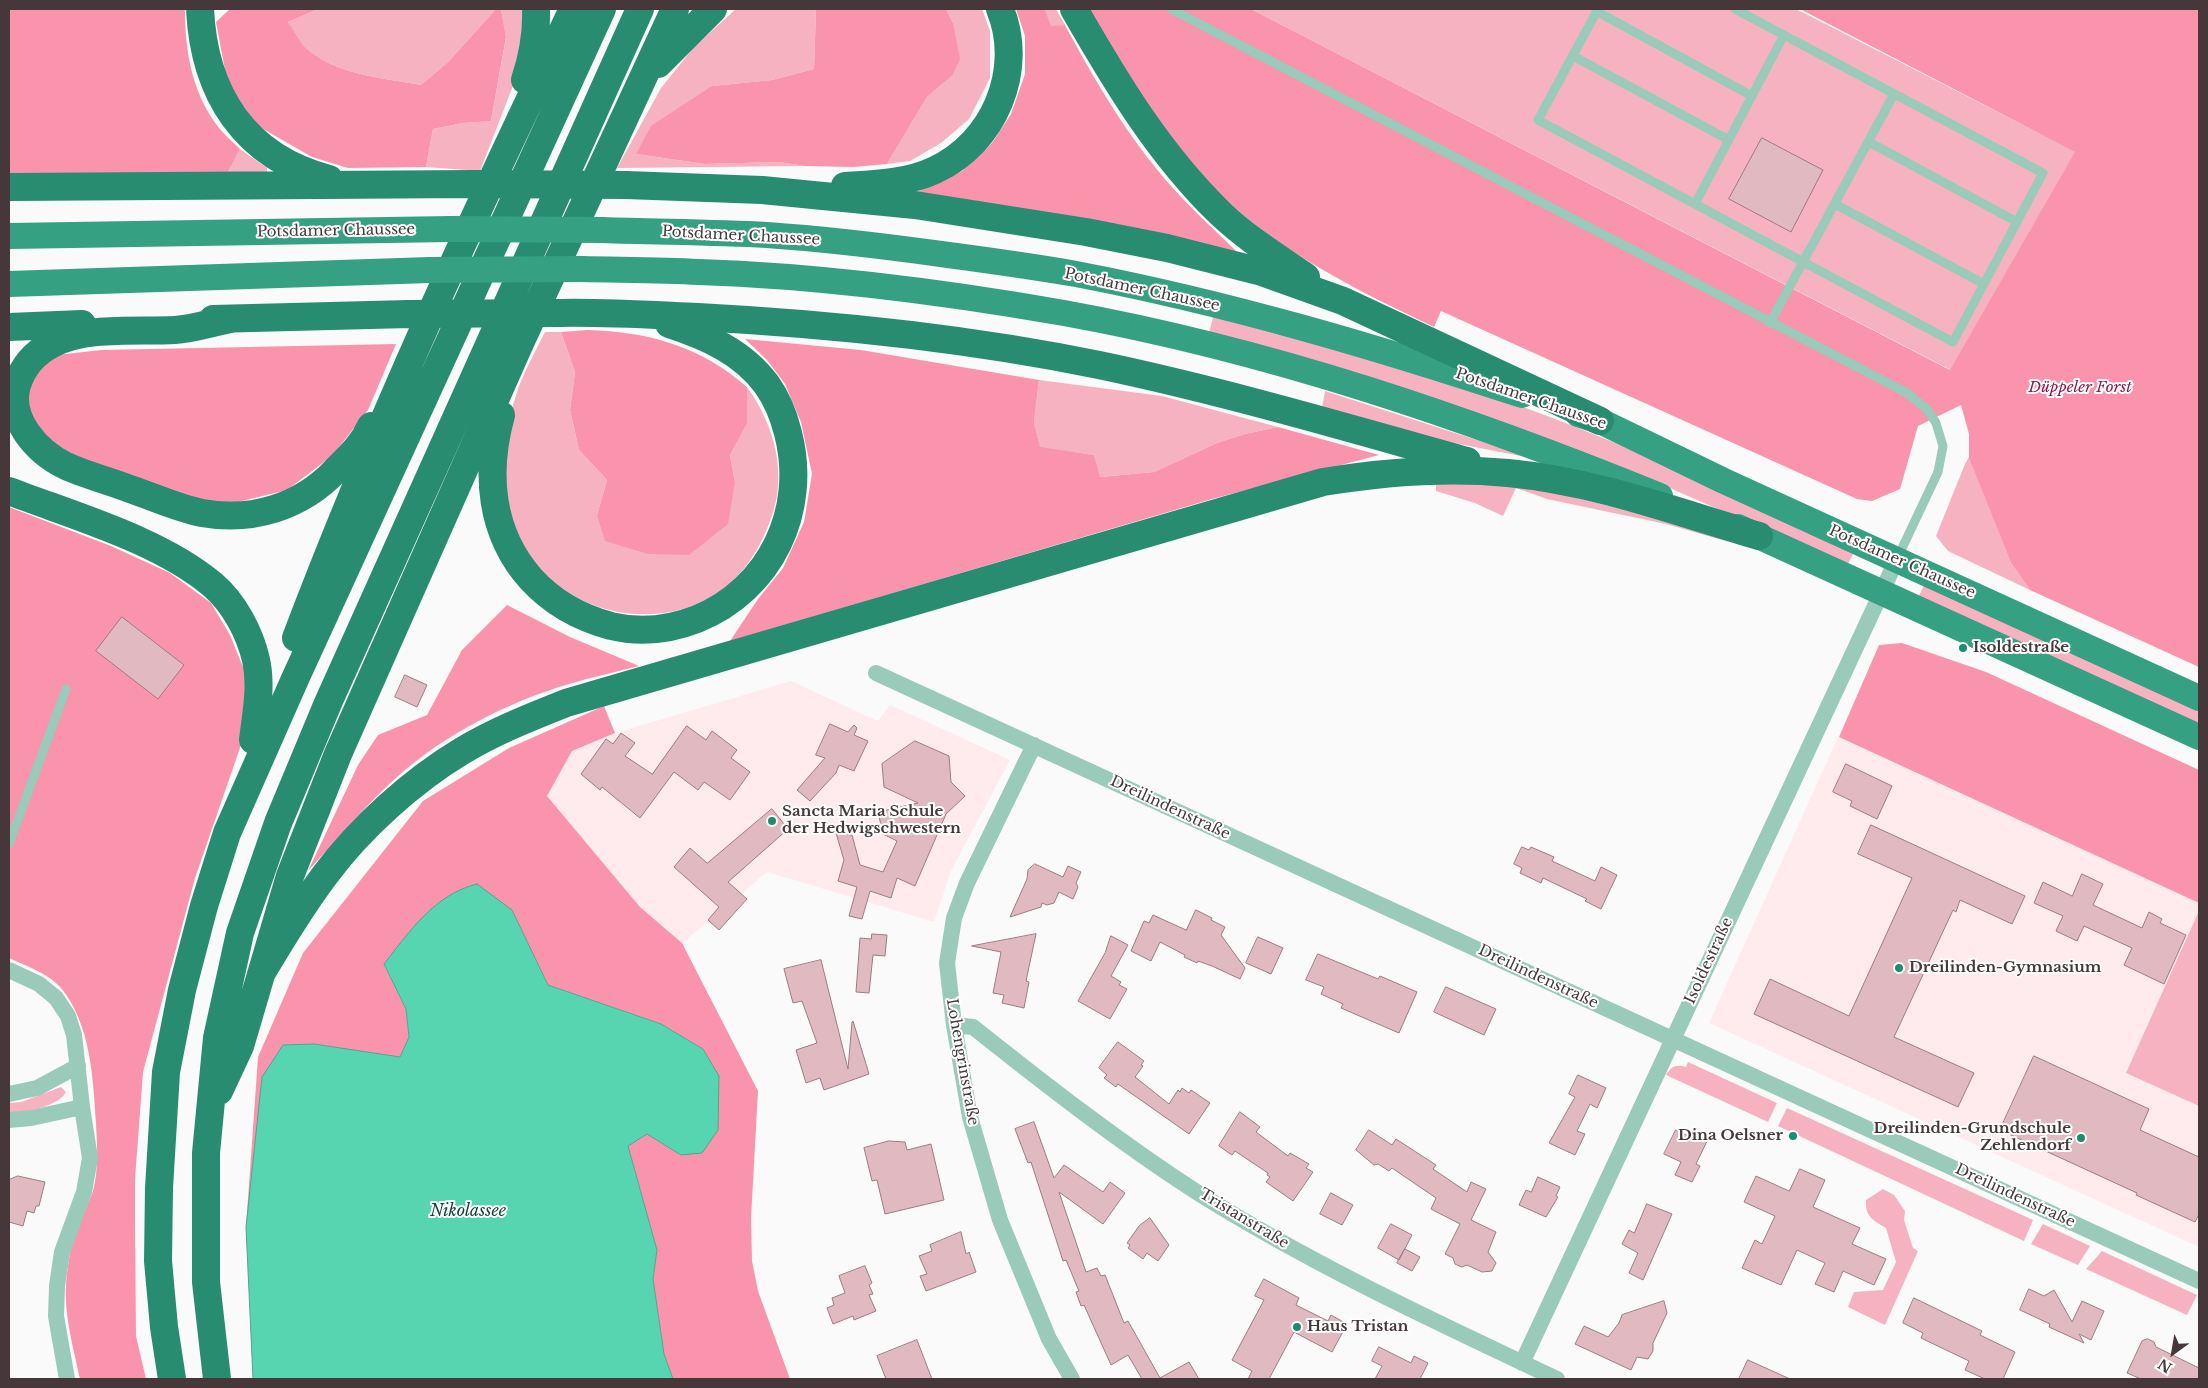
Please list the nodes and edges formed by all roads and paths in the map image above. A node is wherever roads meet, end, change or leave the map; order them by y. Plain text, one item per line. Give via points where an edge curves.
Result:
1 (200, 9) edge
2 (536, 9) edge
3 (573, 9) edge
4 (602, 9) edge
5 (640, 9) edge
6 (675, 9) edge
7 (713, 9) edge
8 (1000, 9) edge
9 (1074, 9) edge
10 (1171, 9) edge
11 (1735, 9) edge
12 (1597, 10) edge
13 (1784, 35) junction
14 (1573, 56) junction
15 (644, 78) junction
16 (1894, 94) junction
17 (1752, 96) junction
18 (1729, 140) junction
19 (1868, 142) junction
20 (500, 161) junction
21 (354, 185) junction
22 (9, 187) edge
23 (762, 190) junction
24 (1695, 204) junction
25 (1835, 204) junction
26 (2017, 222) junction
27 (9, 236) edge
28 (1804, 262) junction
29 (9, 284) edge
30 (1984, 284) junction
31 (1343, 301) junction
32 (591, 312) junction
33 (231, 319) junction
34 (1770, 323) junction
35 (9, 327) edge
36 (520, 343) junction
37 (412, 359) junction
38 (1600, 421) junction
39 (1509, 473) junction
40 (9, 491) edge
41 (1759, 536) junction
42 (1897, 559) junction
43 (1881, 592) junction
44 (876, 672) dead end
45 (66, 689) dead end
46 (2199, 698) edge
47 (2199, 737) edge
48 (253, 740) junction
49 (1034, 745) junction
50 (227, 833) junction
51 (9, 844) edge
52 (9, 970) edge
53 (261, 974) junction
54 (954, 1025) junction
55 (1673, 1039) junction
56 (78, 1066) junction
57 (9, 1094) edge
58 (82, 1107) junction
59 (210, 1111) junction
60 (9, 1120) edge
61 (2199, 1281) edge
62 (1522, 1363) junction
63 (68, 1379) edge
64 (172, 1379) edge
65 (217, 1379) edge
66 (1072, 1379) edge
67 (1557, 1379) edge

1 - 21 highway via 205,51 216,87 251,137 293,166
2 - 20 highway via 534,53 498,148
3 - 20 highway
4 - 50 highway
5 - 59 highway via 332,694 278,823 240,933 230,975 217,1038
6 - 15 highway
7 - 15 highway
8 - 23 highway via 1008,45 1007,77 986,128 964,152 935,170 903,180
9 - 31 highway via 1116,83 1181,171 1221,214
10 - 34 lane
11 - 13 lane
12 - 14 lane
12 - 17 lane
13 - 16 lane
13 - 17 lane
14 - 18 lane
14 - 24 lane via 1538,120
15 - 36 highway
16 - 19 lane
16 - 26 lane via 2043,173
17 - 18 lane
18 - 24 lane
19 - 25 lane
19 - 26 lane
20 - 37 highway
21 - 22 highway
21 - 23 highway, bridge via 626,185
23 - 31 highway via 915,205 1086,232 1262,272
24 - 28 lane
25 - 28 lane
25 - 30 lane
26 - 30 lane
27 - 38 main road, Potsdamer Chaussee, bridge via 451,229 602,230 831,240 1076,274 1184,297 1429,364
28 - 30 lane via 1953,342
28 - 34 lane
29 - 41 main road, bridge via 430,270 582,269 702,272 897,288 1066,314 1174,337 1328,377 1571,459
31 - 38 highway
32 - 33 highway, bridge
32 - 36 highway via 655,320 712,340 734,353 767,385 785,421 794,461 794,484 779,544 755,580 726,605 708,614 667,628 643,631 614,627 575,613 553,599 521,568 500,527 491,482 495,435
32 - 39 highway via 858,328 1098,365 1295,413
33 - 35 highway
33 - 37 highway via 178,330 82,333 55,342 28,361 21,374 15,404 18,418 36,444 65,466 183,508 220,515 256,514 294,502 328,478 364,441 387,392
34 - 42 lane via 1907,393 1927,410 1936,423 1943,446 1938,472
36 - 53 highway via 338,754 290,876
37 - 48 highway
38 - 42 main road, Potsdamer Chaussee
39 - 41 highway via 1577,484
39 - 53 highway via 1445,470 1377,473 1323,482 566,702 463,750 424,776 384,811 326,874
40 - 48 highway via 140,541 214,586 235,610 257,661 258,702
41 - 43 main road
42 - 43 street, Isoldestraße
42 - 46 main road, Potsdamer Chaussee
43 - 47 main road
43 - 55 street, Isoldestraße
44 - 49 street, Dreilindenstraße
45 - 51 lane
48 - 50 highway via 227,804
49 - 54 street, Lohengrinstraße via 967,883 954,918 947,963
49 - 55 street, Dreilindenstraße
50 - 64 highway via 182,990 166,1072 158,1261
52 - 56 street via 39,984 56,998 68,1016
53 - 59 highway via 240,1046
54 - 62 street, Tristanstraße via 973,1027 1092,1120 1254,1226 1342,1276
54 - 66 street, Lohengrinstraße via 970,1117 1000,1220 1049,1339
55 - 61 street, Dreilindenstraße
55 - 62 street, Isoldestraße
56 - 57 street via 37,1088
56 - 58 street
58 - 60 street
58 - 63 street via 90,1158 84,1192 62,1252 57,1286 56,1316
59 - 65 highway via 206,1153 206,1282
62 - 67 street, Tristanstraße

